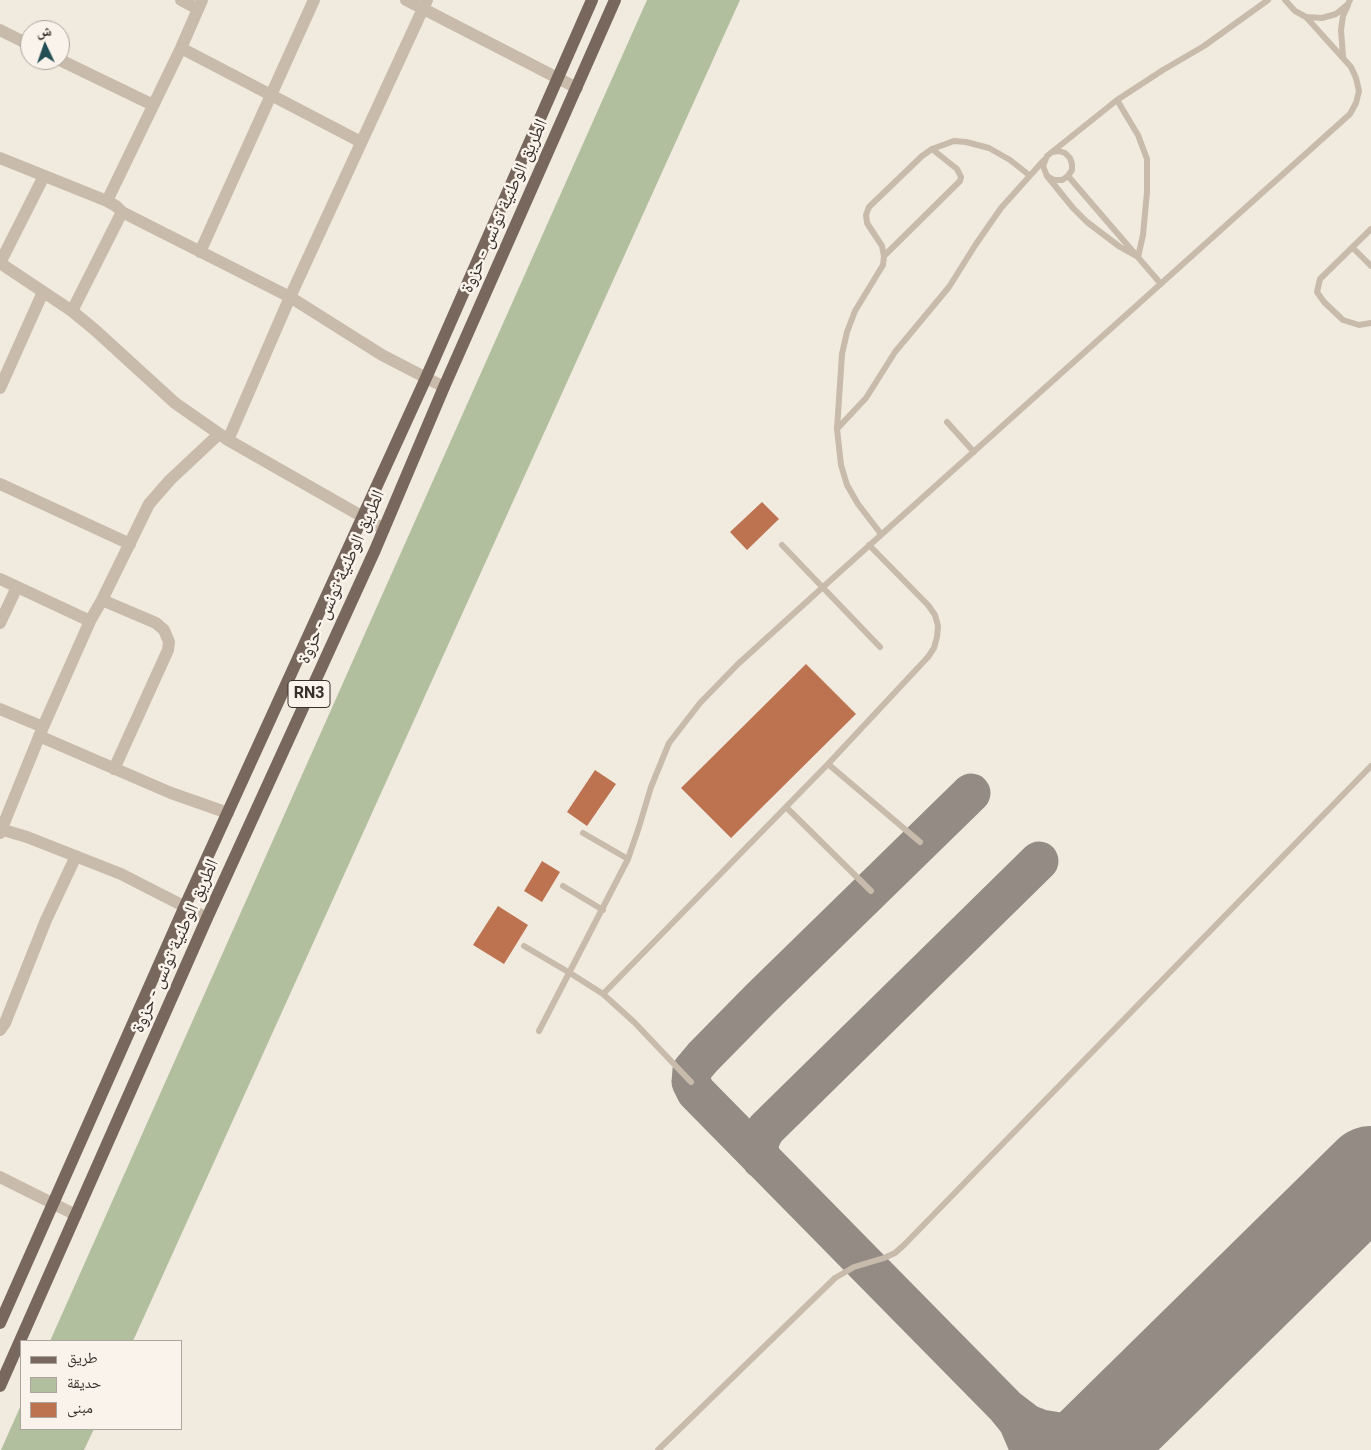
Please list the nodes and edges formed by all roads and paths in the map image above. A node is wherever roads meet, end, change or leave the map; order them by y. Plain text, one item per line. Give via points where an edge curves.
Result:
1 (182, 0) edge
2 (314, 0) edge
3 (406, 0) edge
4 (592, 0) edge
5 (615, 0) edge
6 (1268, 0) edge
7 (1284, 0) edge
8 (1349, 2) edge
9 (200, 4) edge
10 (425, 4) edge
11 (1306, 17) junction
12 (0, 30) edge
13 (20, 40) edge
14 (181, 48) junction
15 (1344, 57) junction
16 (70, 65) edge
17 (557, 78) junction
18 (577, 88) junction
19 (270, 94) junction
20 (1117, 100) junction
21 (153, 105) junction
22 (361, 142) junction
23 (932, 148) junction
24 (1052, 152) junction
25 (0, 158) edge
26 (1044, 160) junction
27 (1029, 175) junction
28 (44, 176) junction
29 (1048, 176) junction
30 (1068, 176) junction
31 (107, 201) junction
32 (122, 212) junction
33 (1371, 229) edge
34 (1353, 248) junction
35 (200, 252) junction
36 (884, 256) junction
37 (1138, 257) junction
38 (0, 263) edge
39 (1371, 266) edge
40 (1161, 284) junction
41 (43, 292) junction
42 (290, 297) junction
43 (72, 312) junction
44 (1371, 323) edge
45 (3, 371) edge
46 (426, 378) junction
47 (444, 387) junction
48 (0, 388) edge
49 (947, 422) dead end
50 (837, 429) junction
51 (223, 437) junction
52 (974, 452) junction
53 (0, 484) edge
54 (362, 517) junction
55 (384, 529) junction
56 (881, 534) junction
57 (130, 544) junction
58 (782, 545) dead end
59 (869, 545) junction
60 (0, 579) edge
61 (17, 587) junction
62 (823, 587) junction
63 (102, 600) junction
64 (90, 622) junction
65 (0, 623) edge
66 (880, 647) dead end
67 (0, 709) edge
68 (41, 732) junction
69 (828, 764) junction
70 (1371, 766) edge
71 (114, 769) junction
72 (786, 807) junction
73 (228, 813) junction
74 (1, 830) edge
75 (583, 834) dead end
76 (920, 842) dead end
77 (76, 856) junction
78 (628, 859) junction
79 (563, 886) dead end
80 (871, 890) dead end
81 (185, 906) junction
82 (603, 910) junction
83 (207, 918) junction
84 (524, 946) dead end
85 (570, 972) junction
86 (603, 994) junction
87 (0, 1030) edge
88 (539, 1032) dead end
89 (692, 1082) dead end
90 (0, 1177) edge
91 (53, 1203) junction
92 (76, 1215) junction
93 (0, 1323) edge
94 (20, 1340) edge
95 (20, 1341) edge
96 (0, 1386) edge
97 (658, 1450) edge

1 - 9 street
2 - 19 street
3 - 10 street
4 - 17 main road, الطريق الوطنية تونس - حزوة / RN3
5 - 18 main road, الطريق الوطنية تونس - حزوة / RN3
6 - 20 lane via 1212,41
7 - 11 lane
8 - 11 lane via 1336,14 1322,18
8 - 15 lane via 1341,30
9 - 14 street
10 - 17 street
10 - 22 street
11 - 15 lane
12 - 13 street
14 - 19 street
14 - 21 street
15 - 40 lane via 1354,73 1358,91 1350,114
16 - 21 street
17 - 18 street
17 - 46 main road, الطريق الوطنية تونس - حزوة / RN3
18 - 47 main road, الطريق الوطنية تونس - حزوة / RN3
19 - 22 street
19 - 35 street
20 - 24 lane
20 - 37 lane via 1138,135 1147,158 1147,199
21 - 31 street
22 - 42 street
23 - 27 lane via 954,141 977,144 1010,160
23 - 36 lane via 869,207 867,223 882,246
23 - 36 lane via 957,169 960,181
24 - 26 lane
24 - 30 lane via 1065,153 1070,158 1072,170
25 - 28 street
26 - 27 lane
26 - 29 lane
27 - 50 lane via 988,226 944,294 895,352 866,398
28 - 31 street
28 - 38 street
29 - 30 lane via 1054,180
29 - 37 lane via 1087,222
30 - 37 lane
31 - 32 street
32 - 35 street
32 - 43 street
33 - 34 lane
34 - 39 lane
34 - 44 lane via 1320,279 1317,292 1343,320 1359,325
35 - 42 street
36 - 50 lane via 879,274 855,311 847,332 842,354
37 - 40 lane
38 - 41 street
40 - 52 lane
41 - 43 street
41 - 45 street
42 - 46 street via 382,355
42 - 51 street
43 - 51 street via 175,403
45 - 48 street
46 - 47 street
46 - 54 main road, الطريق الوطنية تونس - حزوة / RN3
47 - 55 main road, الطريق الوطنية تونس - حزوة / RN3
49 - 52 lane
50 - 56 lane via 847,485
51 - 54 street
51 - 57 street via 154,497
52 - 56 lane
53 - 57 street
54 - 55 street
54 - 73 main road, الطريق الوطنية تونس - حزوة / RN3
55 - 83 main road, الطريق الوطنية تونس - حزوة / RN3
56 - 59 lane
57 - 63 street
58 - 62 lane
59 - 62 lane
59 - 69 lane via 928,605 935,615 938,637 928,657
60 - 61 street
61 - 64 street
61 - 65 street
62 - 66 lane
62 - 78 lane via 718,683 669,743
63 - 64 street
63 - 71 street via 156,624 164,630 169,642
64 - 68 street
67 - 68 street
68 - 71 street
68 - 74 street
69 - 72 lane
69 - 76 lane
70 - 97 lane via 904,1245 895,1253 854,1266 834,1278
71 - 73 street
72 - 80 lane
72 - 86 lane
73 - 81 main road, الطريق الوطنية تونس - حزوة / RN3
74 - 77 street
75 - 78 lane
77 - 81 street
77 - 87 street
78 - 82 lane
79 - 82 lane
81 - 83 street
81 - 91 main road, الطريق الوطنية تونس - حزوة / RN3
82 - 85 lane
83 - 92 main road, الطريق الوطنية تونس - حزوة / RN3
84 - 85 lane
85 - 86 lane
85 - 88 lane
86 - 89 lane
90 - 91 street
91 - 92 street
91 - 93 main road, الطريق الوطنية تونس - حزوة / RN3
92 - 94 main road, الطريق الوطنية تونس - حزوة / RN3
95 - 96 main road, الطريق الوطنية تونس - حزوة / RN3

